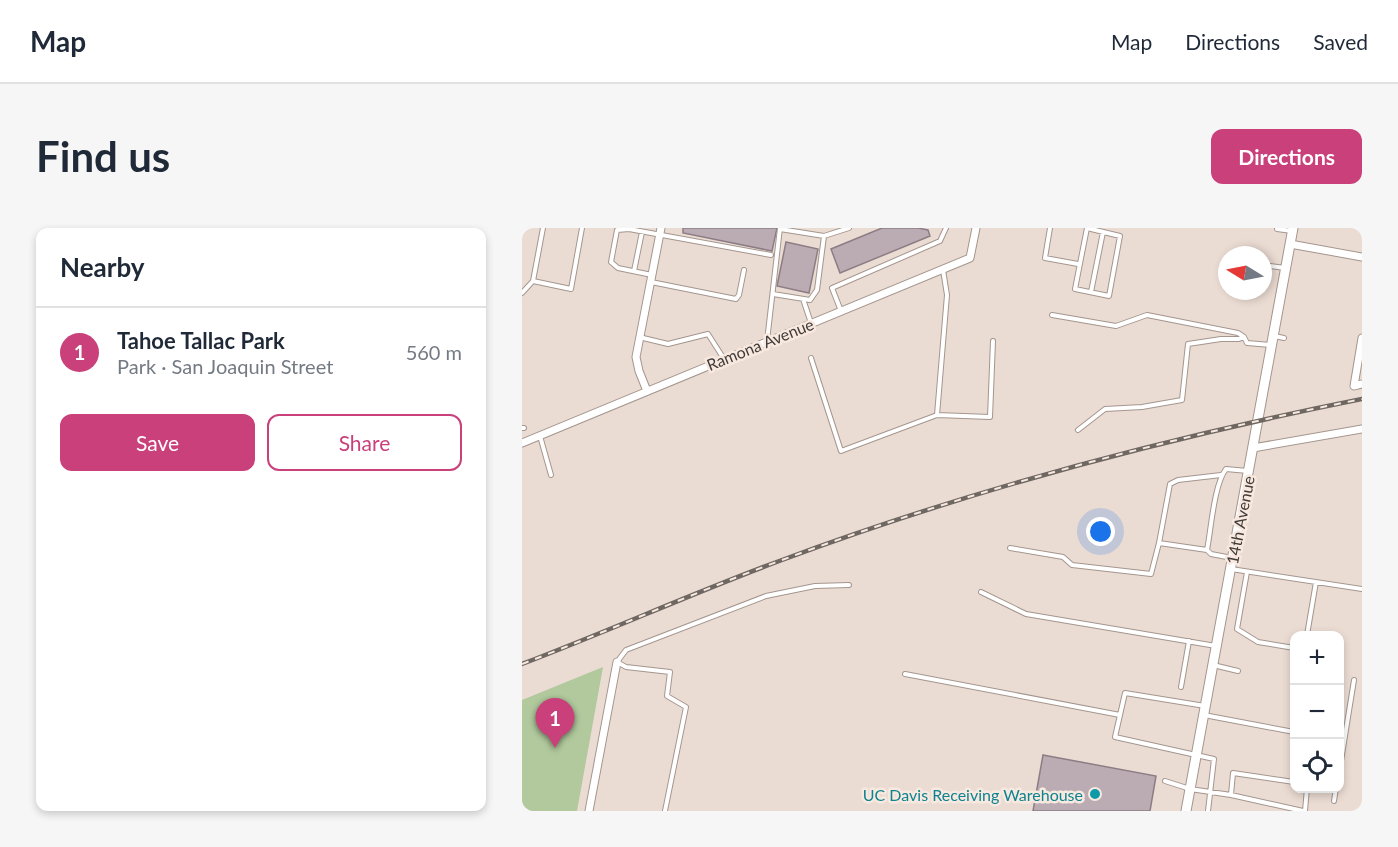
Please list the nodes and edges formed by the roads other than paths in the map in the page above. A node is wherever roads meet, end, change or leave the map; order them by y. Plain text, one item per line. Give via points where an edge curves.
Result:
1 (543, 228) edge
2 (582, 228) edge
3 (849, 228) edge
4 (946, 228) edge
5 (976, 228) edge
6 (1050, 228) edge
7 (780, 229) edge
8 (1092, 229) edge
9 (1277, 229) edge
10 (1293, 230) edge
11 (836, 231) edge
12 (642, 232) junction
13 (660, 232) edge
14 (1103, 232) junction
15 (824, 237) junction
16 (1315, 240) dead end
17 (1290, 244) junction
18 (1313, 248) junction
19 (771, 255) dead end
20 (1362, 257) edge
21 (1078, 264) junction
22 (1272, 266) edge
23 (1286, 268) junction
24 (943, 269) junction
25 (744, 270) dead end
26 (634, 272) junction
27 (651, 278) junction
28 (533, 281) junction
29 (1091, 292) junction
30 (522, 293) edge
31 (773, 294) junction
32 (803, 299) junction
33 (841, 311) junction
34 (1052, 315) dead end
35 (811, 323) junction
36 (639, 337) junction
37 (1244, 337) junction
38 (1362, 338) edge
39 (1276, 340) junction
40 (767, 341) junction
41 (993, 341) dead end
42 (1361, 348) edge
43 (811, 358) dead end
44 (724, 359) junction
45 (1362, 384) edge
46 (647, 391) junction
47 (937, 415) junction
48 (1362, 429) edge
49 (1078, 430) dead end
50 (539, 435) junction
51 (522, 442) edge
52 (1253, 448) junction
53 (1249, 471) junction
54 (551, 475) dead end
55 (1221, 475) junction
56 (1159, 543) junction
57 (1010, 548) dead end
58 (1207, 550) junction
59 (1233, 558) junction
60 (1231, 569) junction
61 (1247, 572) junction
62 (1316, 582) junction
63 (849, 585) dead end
64 (1362, 589) edge
65 (981, 592) dead end
66 (1308, 631) edge
67 (1190, 641) junction
68 (1216, 646) junction
69 (1290, 647) edge
70 (617, 662) junction
71 (1213, 665) junction
72 (1238, 671) dead end
73 (905, 674) dead end
74 (1354, 680) dead end
75 (1181, 687) dead end
76 (1204, 710) junction
77 (1120, 715) junction
78 (1290, 731) edge
79 (1342, 739) edge
80 (1196, 755) junction
81 (1290, 781) edge
82 (1165, 782) dead end
83 (1190, 789) junction
84 (1211, 792) junction
85 (1306, 793) edge
86 (1335, 793) edge
87 (1231, 795) junction
88 (1334, 801) dead end
89 (589, 811) edge
90 (665, 811) edge
91 (1185, 811) edge
92 (1208, 811) edge
93 (1304, 811) edge

1 - 28 lane
2 - 28 lane via 571,289
3 - 11 lane
4 - 33 lane via 940,241 832,288
5 - 24 street, Ramona Avenue via 970,258
6 - 21 lane via 1045,258
7 - 15 lane
7 - 31 lane
8 - 14 lane
8 - 21 lane via 1087,228
9 - 10 lane
10 - 17 main road, 14th Avenue
11 - 15 lane
12 - 13 lane
12 - 26 lane
12 - 26 lane via 617,230 611,262
13 - 19 lane
13 - 27 street
14 - 29 lane
14 - 29 lane via 1120,236 1109,296
15 - 32 lane via 817,290 810,300
16 - 18 lane
17 - 18 street
17 - 23 main road, 14th Avenue
18 - 20 street
21 - 29 lane via 1075,289
22 - 23 lane
23 - 39 main road, 14th Avenue
24 - 33 street, Ramona Avenue
24 - 47 lane via 947,295
25 - 27 lane via 736,299
26 - 27 lane
27 - 36 street
28 - 30 lane
31 - 32 lane
31 - 40 lane
32 - 35 lane
33 - 35 street, Ramona Avenue
34 - 37 lane via 1116,326 1147,315
35 - 40 street, Ramona Avenue
36 - 44 lane via 668,344 708,334
36 - 46 street via 637,364
37 - 39 lane via 1247,343
37 - 49 lane via 1188,344 1182,400 1105,409
38 - 42 street
39 - 52 main road, 14th Avenue
40 - 44 street, Ramona Avenue
41 - 47 lane via 990,417
42 - 45 street via 1354,386
43 - 47 lane via 841,452
44 - 46 street, Ramona Avenue
46 - 50 street, Ramona Avenue
48 - 52 street
50 - 51 street, Ramona Avenue
50 - 54 lane
52 - 53 main road, 14th Avenue
53 - 55 lane via 1226,469
53 - 59 main road, 14th Avenue
55 - 56 lane via 1170,484
55 - 58 lane
56 - 57 lane via 1151,574 1072,565 1063,557
56 - 58 lane
58 - 59 lane
59 - 60 main road, 14th Avenue
60 - 61 lane
60 - 68 main road, 14th Avenue
61 - 62 lane
61 - 69 lane via 1237,629 1258,642
62 - 64 lane
62 - 66 lane
63 - 70 lane via 815,586 766,596 626,650
65 - 67 lane via 1026,614
67 - 68 lane
67 - 75 lane
68 - 71 main road, 14th Avenue
70 - 89 street
70 - 90 lane via 626,667 670,672 667,696 686,707
71 - 72 lane
71 - 76 main road, 14th Avenue
73 - 77 lane
74 - 79 lane
76 - 77 lane via 1125,693
76 - 78 lane
76 - 80 main road, 14th Avenue
77 - 80 lane via 1115,737
80 - 83 main road, 14th Avenue
80 - 84 lane via 1214,759
81 - 87 lane via 1233,773
82 - 83 lane
83 - 84 lane
83 - 91 main road, 14th Avenue
84 - 87 lane
84 - 92 lane
85 - 93 lane
86 - 88 lane
87 - 93 lane

